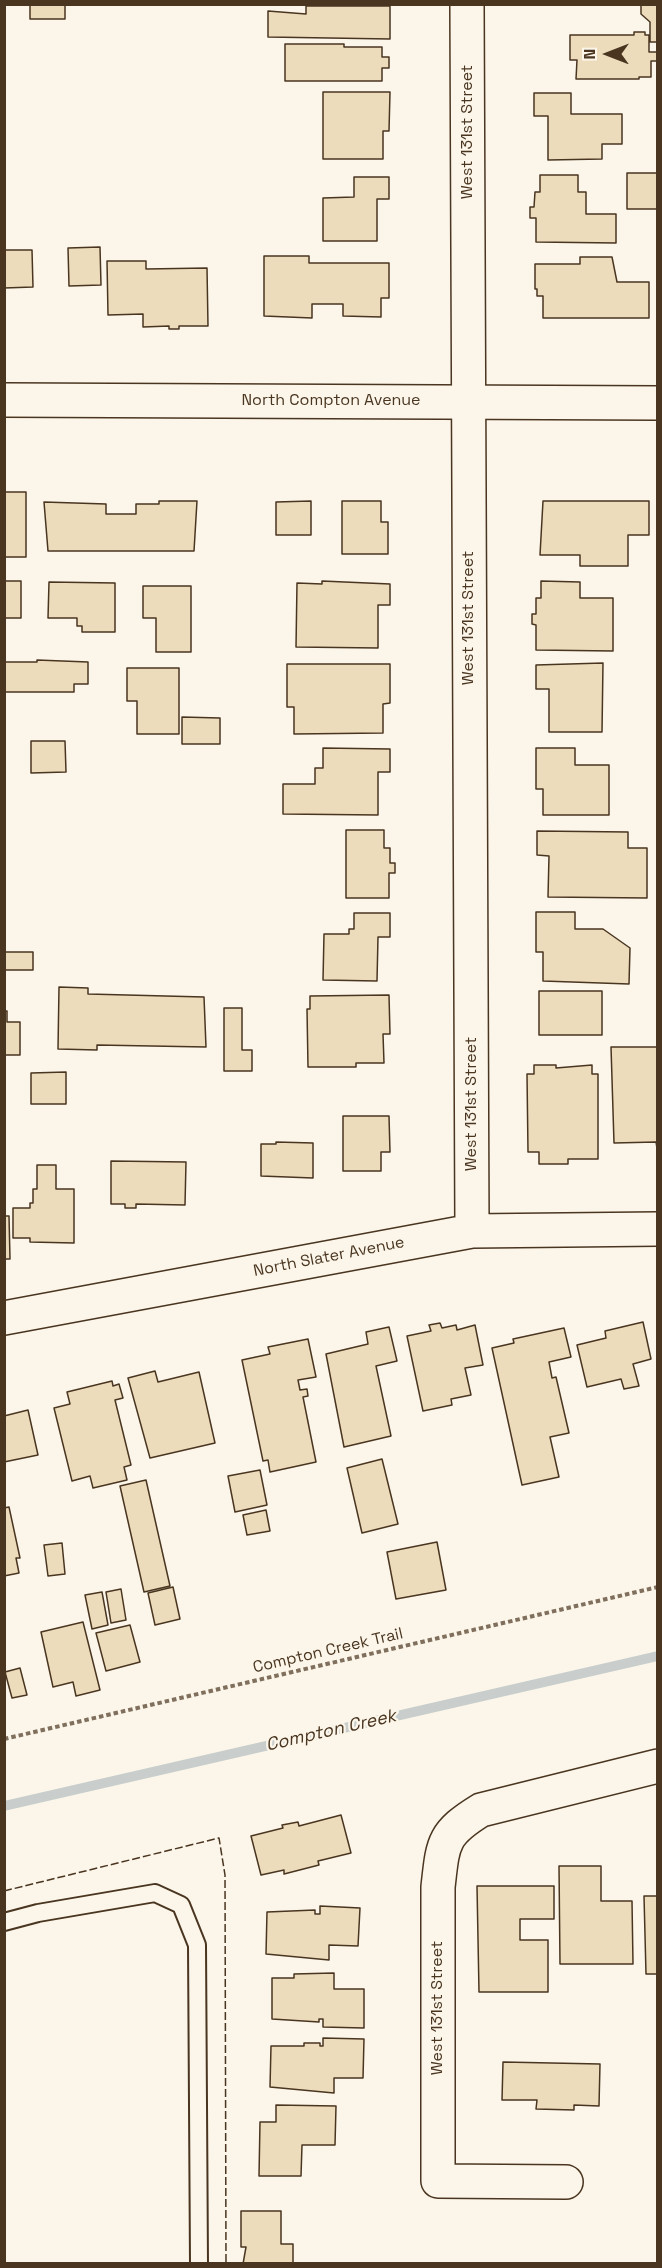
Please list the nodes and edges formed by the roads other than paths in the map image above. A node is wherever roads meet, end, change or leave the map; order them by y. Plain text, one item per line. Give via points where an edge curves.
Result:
1 (467, 4) edge
2 (4, 400) edge
3 (468, 401) junction
4 (657, 403) edge
5 (657, 1229) edge
6 (472, 1230) junction
7 (4, 1318) edge
8 (657, 1766) edge
9 (4, 1922) edge
10 (566, 2182) dead end
11 (199, 2264) edge

1 - 3 street, West 131st Street
2 - 3 street, North Compton Avenue
3 - 4 street, North Compton Avenue
3 - 6 street, West 131st Street
5 - 6 street, North Slater Avenue
6 - 7 street, North Slater Avenue
8 - 10 street, West 131st Street via 481,1810 458,1824 442,1852 438,1887 438,2181
9 - 11 lane via 38,1912 155,1893 180,1905 197,1945

